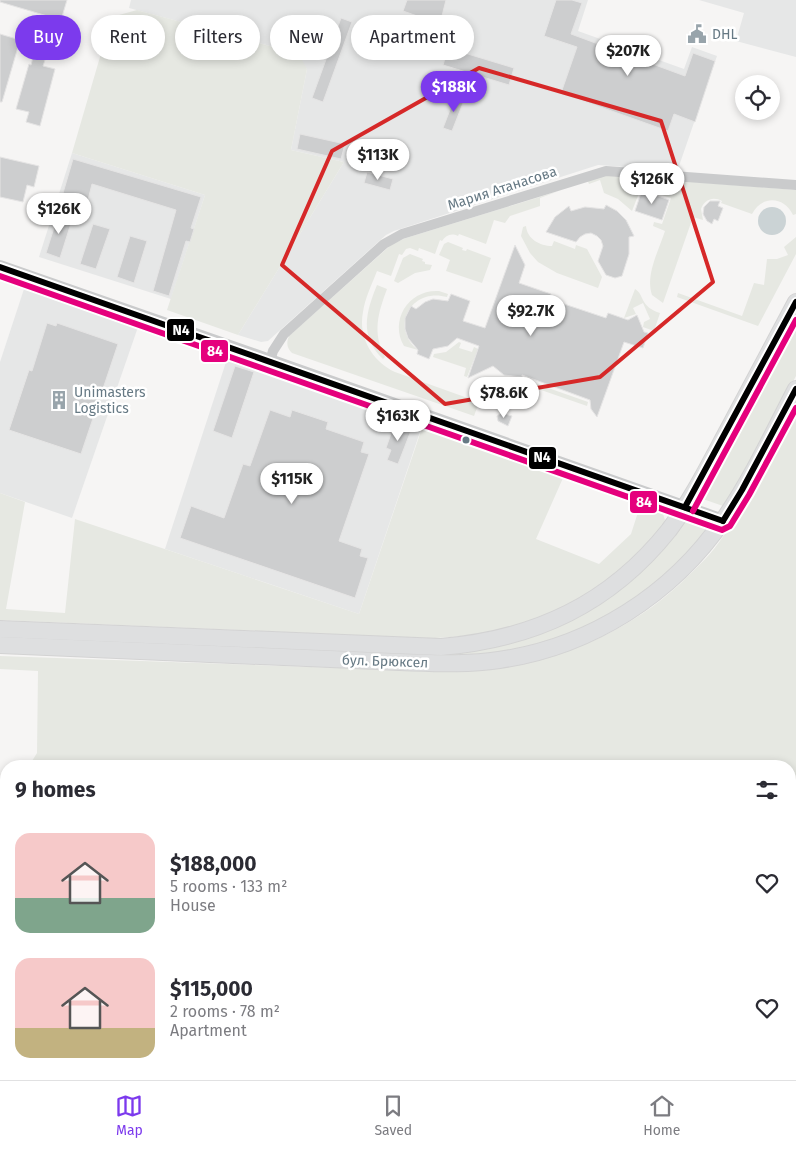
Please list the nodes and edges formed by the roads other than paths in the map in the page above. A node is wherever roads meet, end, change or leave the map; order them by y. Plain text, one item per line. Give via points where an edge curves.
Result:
1 (796, 185) edge
2 (0, 268) edge
3 (796, 302) edge
4 (270, 360) junction
5 (796, 390) edge
6 (685, 507) junction
7 (723, 521) junction
8 (0, 629) edge
9 (0, 645) edge

1 - 4 street, Мария Атанасова via 606,171 402,234 384,244 284,334
2 - 4 street
3 - 6 main road, бул. Брюксел
4 - 6 street
5 - 7 main road, бул. Брюксел
6 - 7 street
6 - 8 main road, бул. Брюксел via 649,554 610,588 545,625 485,642 422,647
7 - 9 main road, бул. Брюксел via 694,558 638,606 585,636 516,658 464,663 400,662

